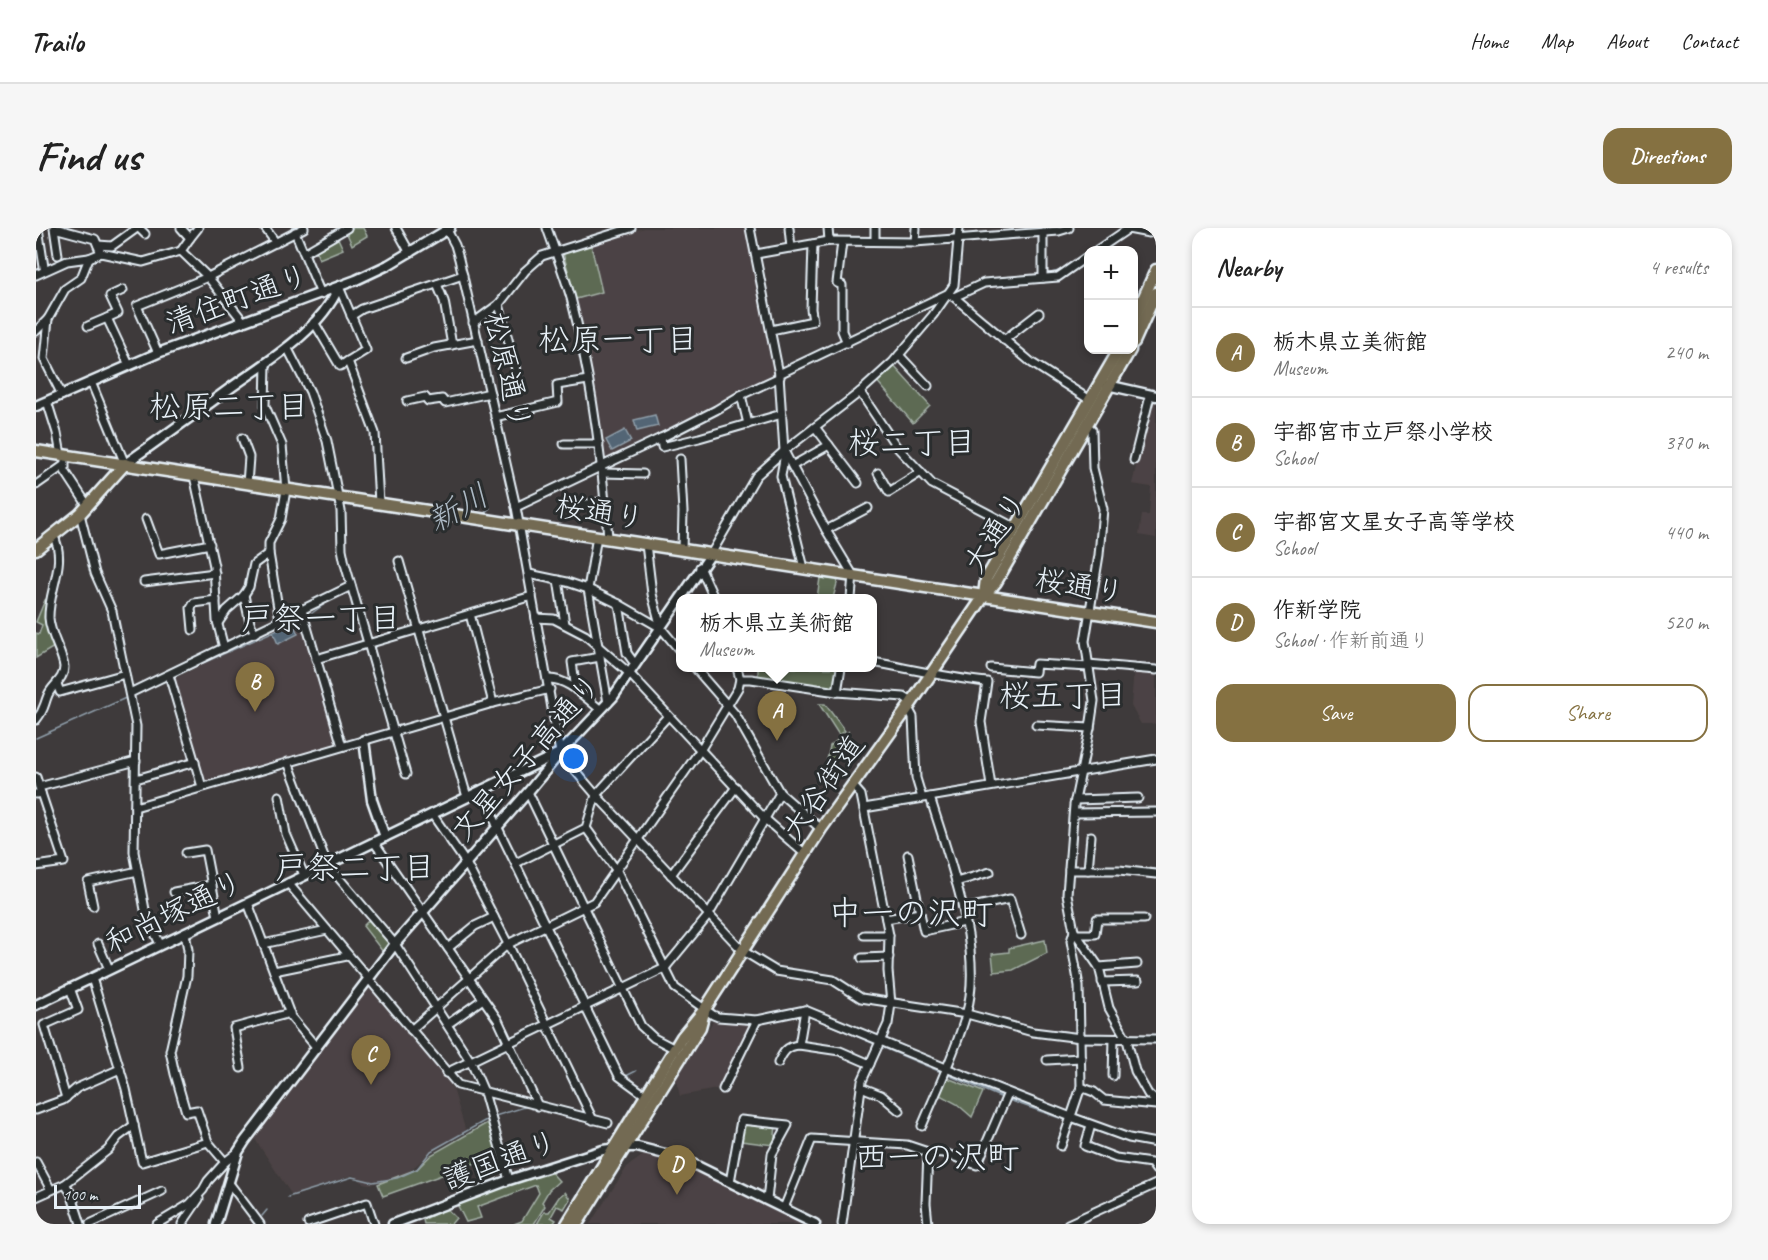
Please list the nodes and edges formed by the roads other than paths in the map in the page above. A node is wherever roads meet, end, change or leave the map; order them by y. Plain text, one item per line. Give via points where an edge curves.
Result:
1 (38, 228) edge
2 (56, 228) edge
3 (181, 228) edge
4 (198, 228) edge
5 (265, 228) edge
6 (304, 228) edge
7 (347, 228) edge
8 (396, 228) edge
9 (547, 228) edge
10 (631, 228) edge
11 (750, 228) edge
12 (789, 228) edge
13 (828, 228) edge
14 (875, 228) edge
15 (916, 228) edge
16 (959, 228) edge
17 (1070, 228) edge
18 (449, 229) edge
19 (1128, 229) edge
20 (140, 230) edge
21 (1153, 230) edge
22 (1041, 231) edge
23 (296, 232) junction
24 (959, 237) junction
25 (190, 238) junction
26 (829, 241) junction
27 (875, 241) junction
28 (843, 242) junction
29 (915, 242) junction
30 (276, 243) junction
31 (813, 244) junction
32 (98, 245) junction
33 (1103, 246) edge
34 (791, 248) junction
35 (181, 250) junction
36 (554, 250) junction
37 (304, 252) junction
38 (101, 253) junction
39 (410, 253) junction
40 (756, 254) junction
41 (58, 255) dead end
42 (89, 258) junction
43 (1084, 259) edge
44 (44, 267) dead end
45 (1156, 270) edge
46 (36, 275) edge
47 (463, 275) junction
48 (1043, 276) junction
49 (208, 278) junction
50 (437, 284) junction
51 (339, 287) junction
52 (123, 290) dead end
53 (1156, 293) edge
54 (321, 294) junction
55 (950, 295) junction
56 (499, 304) junction
57 (1138, 310) edge
58 (1039, 313) dead end
59 (351, 316) junction
60 (107, 318) junction
61 (48, 319) junction
62 (243, 321) junction
63 (314, 322) junction
64 (473, 323) junction
65 (88, 326) dead end
66 (771, 330) junction
67 (36, 331) edge
68 (1138, 333) edge
69 (477, 340) junction
70 (1004, 340) junction
71 (847, 342) junction
72 (452, 345) junction
73 (287, 347) junction
74 (158, 353) junction
75 (1117, 354) edge
76 (1127, 354) edge
77 (899, 355) junction
78 (406, 358) dead end
79 (348, 361) junction
80 (266, 363) junction
81 (129, 365) junction
82 (779, 376) junction
83 (518, 378) dead end
84 (588, 380) junction
85 (91, 382) junction
86 (1105, 384) junction
87 (928, 386) dead end
88 (860, 392) junction
89 (490, 393) junction
90 (62, 394) junction
91 (741, 395) junction
92 (1153, 396) edge
93 (1090, 400) junction
94 (47, 401) junction
95 (406, 401) dead end
96 (36, 406) edge
97 (782, 414) junction
98 (495, 417) junction
99 (748, 424) junction
100 (1087, 425) junction
101 (815, 427) junction
102 (242, 438) dead end
103 (661, 438) junction
104 (564, 444) dead end
105 (599, 444) junction
106 (829, 445) junction
107 (36, 451) edge
108 (784, 451) junction
109 (63, 459) junction
110 (680, 459) dead end
111 (1134, 460) dead end
112 (125, 464) junction
113 (792, 466) junction
114 (603, 469) junction
115 (921, 472) junction
116 (878, 473) dead end
117 (643, 474) dead end
118 (194, 476) junction
119 (858, 483) dead end
120 (247, 484) junction
121 (36, 485) edge
122 (286, 489) junction
123 (338, 497) junction
124 (606, 501) junction
125 (379, 503) junction
126 (580, 505) dead end
127 (516, 507) junction
128 (868, 508) dead end
129 (84, 510) junction
130 (146, 519) dead end
131 (519, 524) junction
132 (1016, 528) junction
133 (826, 530) junction
134 (53, 536) junction
135 (603, 537) junction
136 (210, 544) junction
137 (646, 544) junction
138 (36, 549) edge
139 (682, 550) junction
140 (269, 553) junction
141 (711, 554) junction
142 (399, 561) dead end
143 (700, 567) junction
144 (804, 568) junction
145 (214, 573) junction
146 (529, 574) junction
147 (854, 575) junction
148 (558, 580) junction
149 (144, 582) dead end
150 (351, 586) junction
151 (588, 589) junction
152 (683, 594) edge
153 (712, 594) edge
154 (851, 594) edge
155 (244, 595) junction
156 (532, 596) junction
157 (984, 596) junction
158 (216, 600) junction
159 (619, 604) junction
160 (676, 605) edge
161 (302, 610) junction
162 (1090, 612) junction
163 (470, 614) junction
164 (536, 618) junction
165 (280, 620) junction
166 (1156, 622) edge
167 (218, 623) junction
168 (565, 624) junction
169 (418, 628) junction
170 (661, 628) junction
171 (193, 630) dead end
172 (255, 633) junction
173 (369, 643) junction
174 (598, 646) junction
175 (676, 646) edge
176 (224, 648) junction
177 (600, 657) junction
178 (316, 659) junction
179 (635, 664) junction
180 (877, 664) edge
181 (1088, 666) junction
182 (991, 668) dead end
183 (1156, 670) edge
184 (698, 672) edge
185 (738, 672) edge
186 (840, 672) edge
187 (629, 673) junction
188 (125, 674) junction
189 (931, 674) junction
190 (169, 675) junction
191 (548, 679) junction
192 (740, 679) junction
193 (57, 684) junction
194 (550, 688) junction
195 (576, 690) junction
196 (837, 692) junction
197 (130, 693) junction
198 (493, 703) junction
199 (608, 703) junction
200 (910, 705) junction
201 (727, 706) junction
202 (601, 710) junction
203 (668, 716) junction
204 (443, 718) junction
205 (36, 720) edge
206 (1036, 725) dead end
207 (1090, 728) junction
208 (394, 732) junction
209 (363, 740) junction
210 (342, 746) junction
211 (701, 749) junction
212 (560, 753) junction
213 (1156, 759) edge
214 (136, 761) junction
215 (195, 762) junction
216 (288, 762) junction
217 (1081, 771) junction
218 (406, 774) dead end
219 (36, 777) edge
220 (136, 779) junction
221 (853, 786) junction
222 (991, 786) junction
223 (736, 787) junction
224 (202, 788) junction
225 (483, 789) junction
226 (39, 792) edge
227 (528, 792) junction
228 (780, 793) junction
229 (596, 795) junction
230 (279, 796) dead end
231 (467, 797) junction
232 (926, 797) junction
233 (1138, 798) dead end
234 (1075, 800) junction
235 (135, 807) junction
236 (864, 808) junction
237 (1156, 812) edge
238 (1074, 813) junction
239 (432, 814) junction
240 (764, 818) junction
241 (497, 826) junction
242 (586, 828) junction
243 (822, 829) junction
244 (1091, 836) dead end
245 (385, 837) junction
246 (638, 839) junction
247 (374, 842) junction
248 (554, 845) junction
249 (186, 853) dead end
250 (805, 854) junction
251 (908, 855) dead end
252 (465, 863) junction
253 (516, 863) junction
254 (327, 864) junction
255 (36, 866) edge
256 (1069, 870) junction
257 (1088, 870) junction
258 (138, 871) junction
259 (617, 871) junction
260 (990, 872) dead end
261 (1156, 874) edge
262 (304, 875) junction
263 (671, 875) junction
264 (956, 882) junction
265 (288, 883) junction
266 (212, 885) junction
267 (174, 892) dead end
268 (248, 903) junction
269 (93, 906) dead end
270 (584, 907) junction
271 (963, 909) junction
272 (423, 912) junction
273 (920, 912) junction
274 (708, 916) junction
275 (218, 917) junction
276 (494, 917) junction
277 (886, 919) junction
278 (1144, 919) dead end
279 (965, 922) junction
280 (546, 925) junction
281 (327, 930) junction
282 (184, 933) junction
283 (1075, 933) junction
284 (864, 935) dead end
285 (889, 935) junction
286 (1022, 935) dead end
287 (98, 944) dead end
288 (160, 944) junction
289 (263, 944) junction
290 (395, 944) junction
291 (508, 944) junction
292 (448, 948) junction
293 (743, 951) junction
294 (347, 956) junction
295 (862, 957) dead end
296 (889, 957) junction
297 (1137, 964) dead end
298 (1099, 967) junction
299 (664, 968) junction
300 (109, 969) junction
301 (274, 971) junction
302 (92, 978) junction
303 (469, 978) junction
304 (368, 980) junction
305 (1138, 981) dead end
306 (1102, 982) junction
307 (70, 988) junction
308 (623, 988) junction
309 (483, 999) junction
310 (891, 1004) junction
311 (36, 1005) edge
312 (586, 1006) junction
313 (437, 1007) junction
314 (705, 1009) junction
315 (805, 1010) junction
316 (290, 1013) junction
317 (967, 1014) junction
318 (757, 1020) junction
319 (448, 1024) junction
320 (547, 1025) junction
321 (411, 1030) junction
322 (1081, 1038) junction
323 (1114, 1039) junction
324 (1156, 1039) edge
325 (1127, 1040) junction
326 (880, 1041) junction
327 (509, 1043) junction
328 (799, 1045) junction
329 (317, 1048) junction
330 (675, 1049) junction
331 (1081, 1058) junction
332 (1047, 1060) dead end
333 (471, 1062) junction
334 (778, 1063) dead end
335 (870, 1064) junction
336 (241, 1068) dead end
337 (946, 1068) junction
338 (120, 1069) junction
339 (446, 1073) junction
340 (1113, 1076) dead end
341 (1081, 1087) junction
342 (861, 1088) junction
343 (723, 1089) dead end
344 (484, 1092) junction
345 (1008, 1093) junction
346 (645, 1095) junction
347 (66, 1098) junction
348 (1156, 1103) edge
349 (538, 1106) junction
350 (36, 1110) edge
351 (900, 1111) dead end
352 (1071, 1117) junction
353 (593, 1120) junction
354 (608, 1123) dead end
355 (134, 1125) junction
356 (1091, 1125) junction
357 (922, 1126) dead end
358 (854, 1140) junction
359 (208, 1142) junction
360 (1156, 1143) edge
361 (1061, 1146) dead end
362 (619, 1147) junction
363 (238, 1152) junction
364 (928, 1152) junction
365 (36, 1162) edge
366 (225, 1162) junction
367 (1156, 1170) edge
368 (509, 1180) junction
369 (730, 1182) junction
370 (229, 1183) junction
371 (65, 1184) junction
372 (1156, 1184) edge
373 (51, 1190) junction
374 (203, 1190) junction
375 (162, 1191) dead end
376 (36, 1197) edge
377 (767, 1200) junction
378 (784, 1208) junction
379 (308, 1223) edge
380 (81, 1224) edge
381 (90, 1224) edge
382 (157, 1224) edge
383 (183, 1224) edge
384 (216, 1224) edge
385 (260, 1224) edge
386 (374, 1224) edge
387 (393, 1224) edge
388 (567, 1224) edge
389 (577, 1224) edge
390 (815, 1224) edge
391 (842, 1224) edge
392 (928, 1224) edge
393 (1068, 1224) edge

1 - 44 street
2 - 32 street via 95,240
2 - 41 street
3 - 25 street
4 - 25 street
5 - 30 street
6 - 23 street
7 - 37 street
8 - 39 street
9 - 36 street
10 - 36 street
11 - 40 street
12 - 34 street
13 - 26 street
14 - 27 street
15 - 29 street
16 - 24 street
17 - 22 street
18 - 39 street, 清住町通り
18 - 47 street, 松原通り
19 - 21 street
19 - 33 street
20 - 32 street via 112,246
22 - 24 street
22 - 48 street
23 - 30 street
23 - 37 street
24 - 29 street
24 - 55 street
25 - 35 street
26 - 28 street
26 - 31 street
27 - 28 street
27 - 29 street
28 - 71 street via 837,283 842,285 842,331
30 - 49 street
31 - 34 street
31 - 66 street via 813,321
32 - 38 street
34 - 40 street
35 - 38 street via 143,262
35 - 49 street
36 - 56 street via 525,271
36 - 84 street via 571,298
37 - 54 street
38 - 42 street
39 - 51 street, 清住町通り
40 - 66 street
42 - 46 street via 67,261
42 - 61 street via 81,278 65,289
43 - 48 street via 1058,277
45 - 57 main road
47 - 50 street
47 - 64 street, 松原通り
48 - 55 street via 984,283
49 - 62 street
49 - 74 street via 137,306
50 - 59 street
50 - 72 street
51 - 54 street, 清住町通り
51 - 59 street
51 - 63 street
52 - 60 street via 110,296 118,313
53 - 68 main road
54 - 62 street, 清住町通り
55 - 70 street
55 - 71 street
55 - 77 street
56 - 64 street
56 - 83 street
58 - 70 street
59 - 79 street via 366,350
60 - 65 street
60 - 81 street
61 - 67 street
61 - 90 street via 44,358
62 - 74 street, 清住町通り
63 - 73 street
63 - 79 street via 340,366
64 - 69 street, 松原通り
66 - 82 street
69 - 72 street
69 - 89 street, 松原通り
70 - 93 street
71 - 82 street
72 - 78 street
73 - 80 street
73 - 123 street via 310,392 327,441
74 - 81 street, 清住町通り
75 - 86 main road, 大通り
76 - 86 main road, 大通り
77 - 87 street
77 - 88 street
79 - 125 street via 375,433
80 - 112 street
80 - 122 street via 265,406 282,445
81 - 85 street, 清住町通り
82 - 91 street
82 - 97 street
84 - 98 street via 556,385 558,402
84 - 105 street
85 - 90 street, 清住町通り
85 - 112 street
86 - 92 street
86 - 93 main road, 大通り
86 - 100 main road, 大通り
88 - 101 street
88 - 115 street via 896,446
89 - 95 street via 444,403 442,399 428,401 425,397
89 - 98 street, 松原通り
90 - 94 street, 清住町通り
91 - 99 street
91 - 103 street
92 - 111 street
93 - 132 main road, 大通り
94 - 96 street, 清住町通り
94 - 109 street
97 - 99 street
97 - 108 street
98 - 127 street, 松原通り
99 - 103 street via 662,447
100 - 157 main road, 大通り via 996,582
100 - 162 street via 1092,430 1093,468 1104,509
101 - 106 street
101 - 108 street
102 - 120 street via 249,457
103 - 114 street
104 - 105 street
105 - 114 street
106 - 113 street
106 - 119 street
107 - 109 main road, 桜通り
108 - 113 street
108 - 141 street via 756,476
108 - 144 street via 781,476
109 - 112 main road, 桜通り
109 - 121 street
109 - 129 street
110 - 139 street
112 - 118 main road, 桜通り
112 - 129 main road
113 - 133 street
114 - 117 street
114 - 124 street
114 - 127 street
115 - 116 street via 889,492
115 - 132 street via 937,487
118 - 120 main road, 桜通り
118 - 136 street
120 - 122 main road, 桜通り
122 - 123 main road, 桜通り
122 - 140 street
123 - 125 main road, 桜通り
123 - 150 street via 342,549
124 - 126 street
124 - 135 street
125 - 131 main road, 桜通り
127 - 131 street, 松原通り
128 - 133 street
129 - 134 main road
129 - 188 street via 95,573 112,611
130 - 136 street via 159,554
131 - 135 main road, 桜通り
131 - 146 street, 松原通り
132 - 157 main road, 大通り via 986,579
133 - 147 street
134 - 138 main road
134 - 193 street via 60,556 50,628 64,668
135 - 137 main road, 桜通り
135 - 151 street
136 - 145 street
137 - 139 main road, 桜通り
137 - 170 street
139 - 141 main road, 桜通り
140 - 155 street via 254,564
140 - 165 street
141 - 143 street, 文星女子高通り
141 - 144 main road, 桜通り
142 - 169 street
143 - 152 street, 文星女子高通り
143 - 153 street
144 - 147 main road, 桜通り
145 - 149 street
145 - 158 street
146 - 148 street
146 - 156 street, 松原通り
147 - 154 street
147 - 157 main road, 桜通り
148 - 151 street
148 - 168 street
150 - 161 street
150 - 173 street
151 - 159 street
151 - 174 street
155 - 167 street
155 - 172 street
156 - 163 street
156 - 164 street, 松原通り
157 - 162 main road, 桜通り
157 - 189 main road, 大谷街道
158 - 167 street
158 - 171 street via 194,603
159 - 170 street
159 - 179 street via 627,653
160 - 170 street, 文星女子高通り
161 - 165 street
161 - 178 street
162 - 166 main road, 桜通り
162 - 181 street via 1085,641
163 - 169 street
163 - 198 street
164 - 168 street
164 - 191 street, 松原通り
165 - 172 street
167 - 176 street
168 - 174 street
169 - 173 street
169 - 204 street
170 - 175 street
170 - 179 street, 文星女子高通り
172 - 176 street
173 - 178 street
173 - 208 street
174 - 177 street
174 - 187 street
176 - 190 street
177 - 195 street via 572,662
177 - 199 street
178 - 210 street
179 - 187 street, 文星女子高通り
180 - 189 street
181 - 182 street via 1036,663 1035,672
181 - 183 street
181 - 207 street via 1094,701
184 - 201 street
185 - 192 street
186 - 196 street
187 - 199 street, 文星女子高通り
187 - 203 street
188 - 193 street via 60,692
188 - 197 street
189 - 200 main road, 大谷街道
189 - 222 street via 987,682 981,722
190 - 197 street
190 - 215 street
191 - 194 street, 松原通り
191 - 195 street via 560,680
192 - 196 street
192 - 201 street
193 - 205 street via 48,692 45,708
194 - 198 street
194 - 212 street, 松原通り
195 - 202 street
196 - 200 street via 904,697
197 - 214 street via 136,726
198 - 204 street
199 - 202 street, 文星女子高通り
200 - 221 main road, 大谷街道
200 - 232 street via 916,778
201 - 211 street
201 - 228 street via 744,727
202 - 212 street, 文星女子高通り
203 - 211 street
203 - 229 street
204 - 208 street
204 - 231 street
206 - 207 street
207 - 217 street
208 - 209 street
208 - 218 street
209 - 210 street
209 - 245 street via 372,800
210 - 216 street
211 - 223 street
211 - 246 street
212 - 225 street, 和尚塚通り
212 - 227 street, 文星女子高通り
212 - 229 street
213 - 217 street
214 - 220 street
214 - 226 street
215 - 220 street
215 - 224 street
216 - 224 street
216 - 254 street
217 - 222 street
217 - 234 street
219 - 226 street
220 - 235 street
221 - 236 street via 861,795
221 - 243 main road, 大谷街道
222 - 232 street
223 - 240 street
223 - 263 street
224 - 235 street
225 - 231 street, 和尚塚通り
225 - 241 street
226 - 255 street via 64,862
227 - 241 street, 文星女子高通り
227 - 248 street
228 - 240 street
228 - 243 street
229 - 242 street
229 - 246 street
230 - 262 street via 286,834
231 - 239 street, 和尚塚通り
232 - 236 street
232 - 264 street
233 - 234 street
234 - 238 street
235 - 258 street via 134,852
236 - 277 street
237 - 238 street
238 - 256 street
239 - 245 street, 和尚塚通り
239 - 252 street
240 - 250 street
240 - 274 street
241 - 252 street, 文星女子高通り
241 - 253 street
242 - 248 street
242 - 259 street
243 - 250 main road, 大谷街道
244 - 257 street
245 - 247 street, 和尚塚通り
246 - 259 street
246 - 263 street
247 - 254 street, 和尚塚通り
247 - 272 street
248 - 253 street
248 - 270 street
249 - 266 street via 205,850
250 - 293 main road, 大谷街道
251 - 273 street
252 - 272 street, 文星女子高通り
252 - 276 street
253 - 280 street
254 - 262 street, 和尚塚通り
254 - 290 street
256 - 257 street
256 - 283 street via 1067,894
257 - 261 street
258 - 269 street via 88,882
258 - 288 street via 146,915
259 - 270 street via 594,902
259 - 299 street
260 - 264 street
262 - 265 street, 和尚塚通り
263 - 274 street
264 - 271 street
265 - 268 street, 和尚塚通り
265 - 281 street
266 - 267 street
266 - 275 street
268 - 275 street, 和尚塚通り
268 - 289 street
270 - 280 street
270 - 308 street
271 - 279 street
271 - 286 street via 1010,898
272 - 290 street, 文星女子高通り
272 - 292 street
273 - 277 street
273 - 279 street via 924,931
274 - 293 street
274 - 299 street
275 - 282 street, 和尚塚通り
276 - 291 street
276 - 292 street
277 - 285 street
278 - 283 street via 1097,919 1095,934
279 - 317 street via 972,983
280 - 291 street
280 - 312 street
281 - 289 street
281 - 294 street
282 - 288 street, 和尚塚通り
282 - 359 street via 187,976 170,1051 186,1112 197,1110
283 - 298 street
283 - 322 street via 1071,941 1079,986
284 - 285 street
285 - 296 street
287 - 300 street
288 - 300 street, 和尚塚通り
289 - 301 street
290 - 304 street, 文星女子高通り
290 - 313 street
291 - 303 street
291 - 320 street
292 - 303 street
293 - 310 street via 777,971 833,981 861,998
293 - 314 main road, 大谷街道
294 - 301 street
294 - 304 street
295 - 296 street
296 - 310 street
297 - 298 street
298 - 306 street
299 - 308 street
299 - 314 street via 675,988
300 - 302 street, 和尚塚通り
301 - 316 street
302 - 307 street, 和尚塚通り
302 - 338 street
303 - 309 street
303 - 313 street
304 - 321 street
304 - 329 street, 文星女子高通り
305 - 306 street
306 - 325 street via 1109,1008
307 - 311 street, 和尚塚通り
307 - 347 street via 78,1010 44,1025
308 - 312 street
308 - 330 street via 640,1026
309 - 319 street
309 - 327 street
310 - 317 street
310 - 326 street
312 - 320 street
312 - 346 street via 619,1076
313 - 319 street
313 - 321 street
314 - 318 street via 718,1017
314 - 330 main road, 大谷街道
314 - 362 main road, 大谷街道 via 700,1027
315 - 318 street
315 - 326 street
315 - 328 street
316 - 329 street
316 - 336 street via 234,1028
317 - 322 street via 1033,1032
317 - 337 street
318 - 343 street
319 - 333 street
320 - 327 street
320 - 353 street
321 - 339 street
322 - 323 street
322 - 331 street
323 - 325 street
323 - 340 street
324 - 325 street
325 - 348 street via 1135,1071
326 - 335 street
326 - 337 street
327 - 333 street
327 - 349 street
328 - 334 street via 784,1051
328 - 335 street via 840,1052
329 - 363 street, 文星女子高通り
330 - 346 main road, 大谷街道
331 - 332 street
331 - 341 street
333 - 339 street
333 - 344 street
335 - 342 street
337 - 345 street
337 - 357 street
338 - 347 street via 77,1088
338 - 355 street
339 - 344 street via 458,1085
341 - 348 street via 1104,1100
341 - 352 street
342 - 351 street via 881,1095
342 - 358 street
344 - 349 street
344 - 368 street
345 - 352 street
345 - 364 street via 977,1165 944,1153
346 - 362 main road, 大谷街道
347 - 350 street
349 - 353 street
352 - 356 street
352 - 361 street
353 - 354 street
355 - 359 street via 142,1162
355 - 371 street
356 - 360 street
356 - 367 street via 1085,1146 1116,1158 1151,1163
358 - 364 street via 907,1144
358 - 378 street via 812,1139
358 - 391 street
359 - 366 street
362 - 368 street, 護国通り
362 - 369 street via 681,1158
362 - 388 main road, 大谷街道
362 - 389 main road, 大谷街道
363 - 366 street
363 - 370 street, 文星女子高通り
364 - 392 street
365 - 373 street
366 - 374 street
368 - 387 street, 護国通り
369 - 377 street
369 - 377 street via 741,1120 788,1125 772,1154
370 - 384 street, 文星女子高通り
370 - 385 street
371 - 373 street
371 - 380 street
372 - 393 street
373 - 376 street
374 - 382 street via 190,1204
374 - 383 street
375 - 381 street
377 - 378 street
378 - 390 street
379 - 386 street via 367,1203

